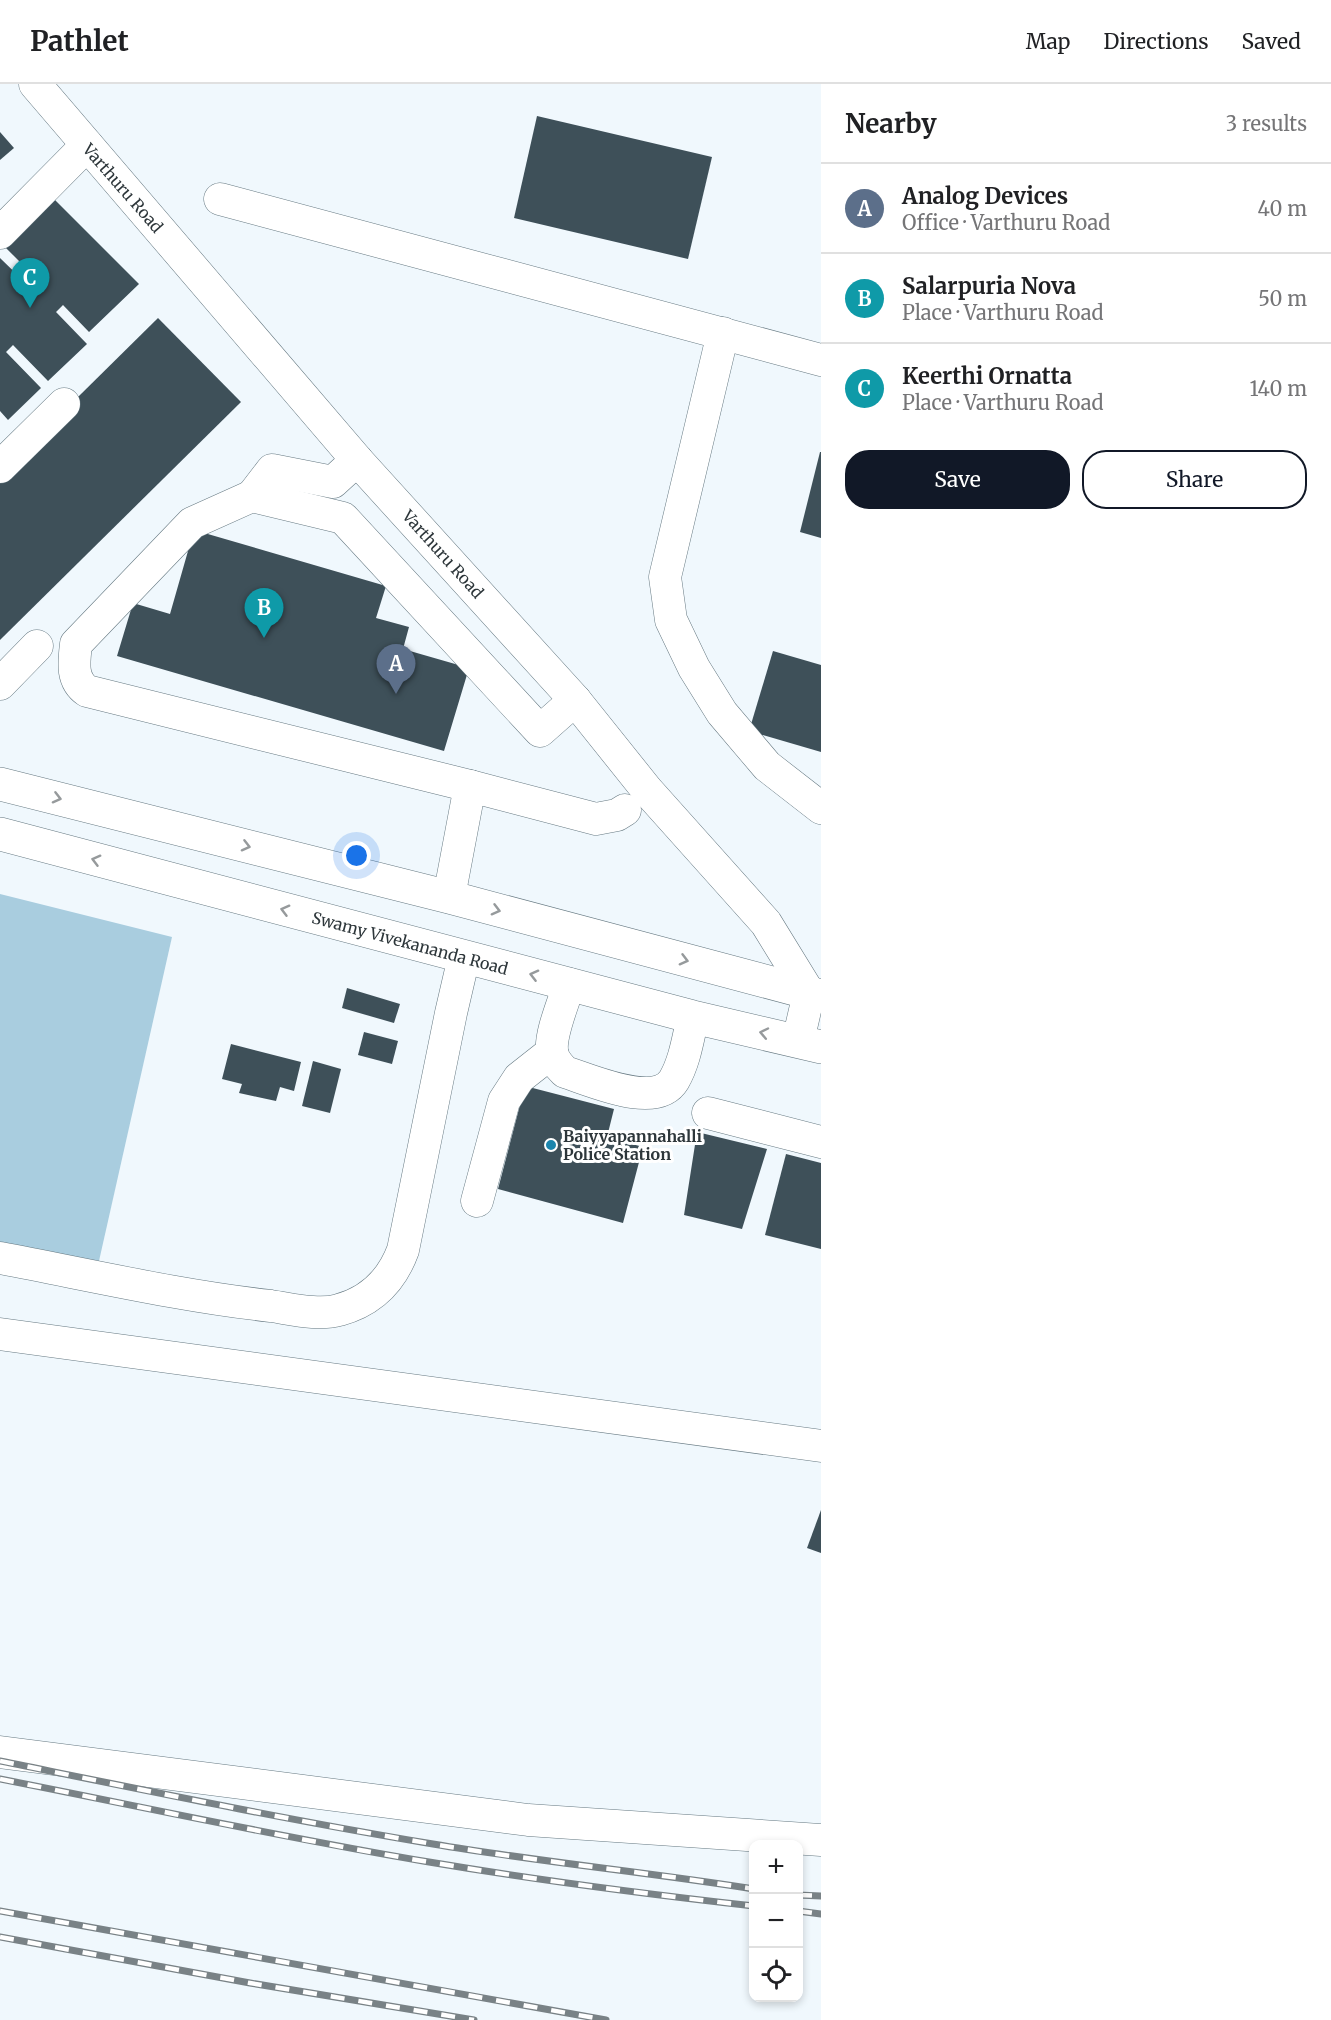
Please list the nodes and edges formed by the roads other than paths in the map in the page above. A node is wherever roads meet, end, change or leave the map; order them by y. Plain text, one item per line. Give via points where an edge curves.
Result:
1 (35, 84) edge
2 (87, 145) junction
3 (220, 199) dead end
4 (0, 233) edge
5 (723, 333) junction
6 (821, 360) edge
7 (64, 404) dead end
8 (357, 460) junction
9 (0, 467) edge
10 (252, 496) junction
11 (37, 646) dead end
12 (0, 684) edge
13 (575, 700) junction
14 (0, 784) edge
15 (470, 786) junction
16 (821, 808) edge
17 (625, 810) dead end
18 (0, 834) edge
19 (448, 897) junction
20 (464, 957) junction
21 (569, 984) junction
22 (815, 995) edge
23 (693, 1017) junction
24 (810, 1044) edge
25 (552, 1052) junction
26 (708, 1113) dead end
27 (821, 1142) edge
28 (477, 1201) dead end
29 (0, 1258) edge
30 (0, 1334) edge
31 (821, 1446) edge
32 (0, 1752) edge
33 (821, 1840) edge

1 - 2 street, Varthuru Road
2 - 4 street
2 - 8 street, Varthuru Road
3 - 5 street
5 - 6 street
5 - 16 street via 665,577 670,620 722,713 767,766
7 - 9 street
8 - 10 street via 333,482 272,470
8 - 13 street, Varthuru Road
10 - 13 street via 344,518 540,730
10 - 15 street via 192,523 76,644 75,676 80,686 87,691
11 - 12 street
13 - 22 street, Varthuru Road via 647,790 766,923
14 -> 19 main road
15 - 17 street via 596,819 616,816
15 - 19 street
20 -> 18 main road, Swamy Vivekananda Road
19 -> 22 main road
21 -> 20 main road, Swamy Vivekananda Road
20 - 29 street via 403,1250 397,1268 371,1295 337,1311 316,1312 227,1302
21 - 23 main road, Swamy Vivekananda Road
21 - 25 street
22 - 24 street
24 -> 23 main road, Swamy Vivekananda Road
23 - 25 street via 673,1082 659,1092 639,1094 565,1072
25 - 28 street via 519,1078 504,1101
26 - 27 street
30 - 31 street
32 - 33 street via 528,1820

